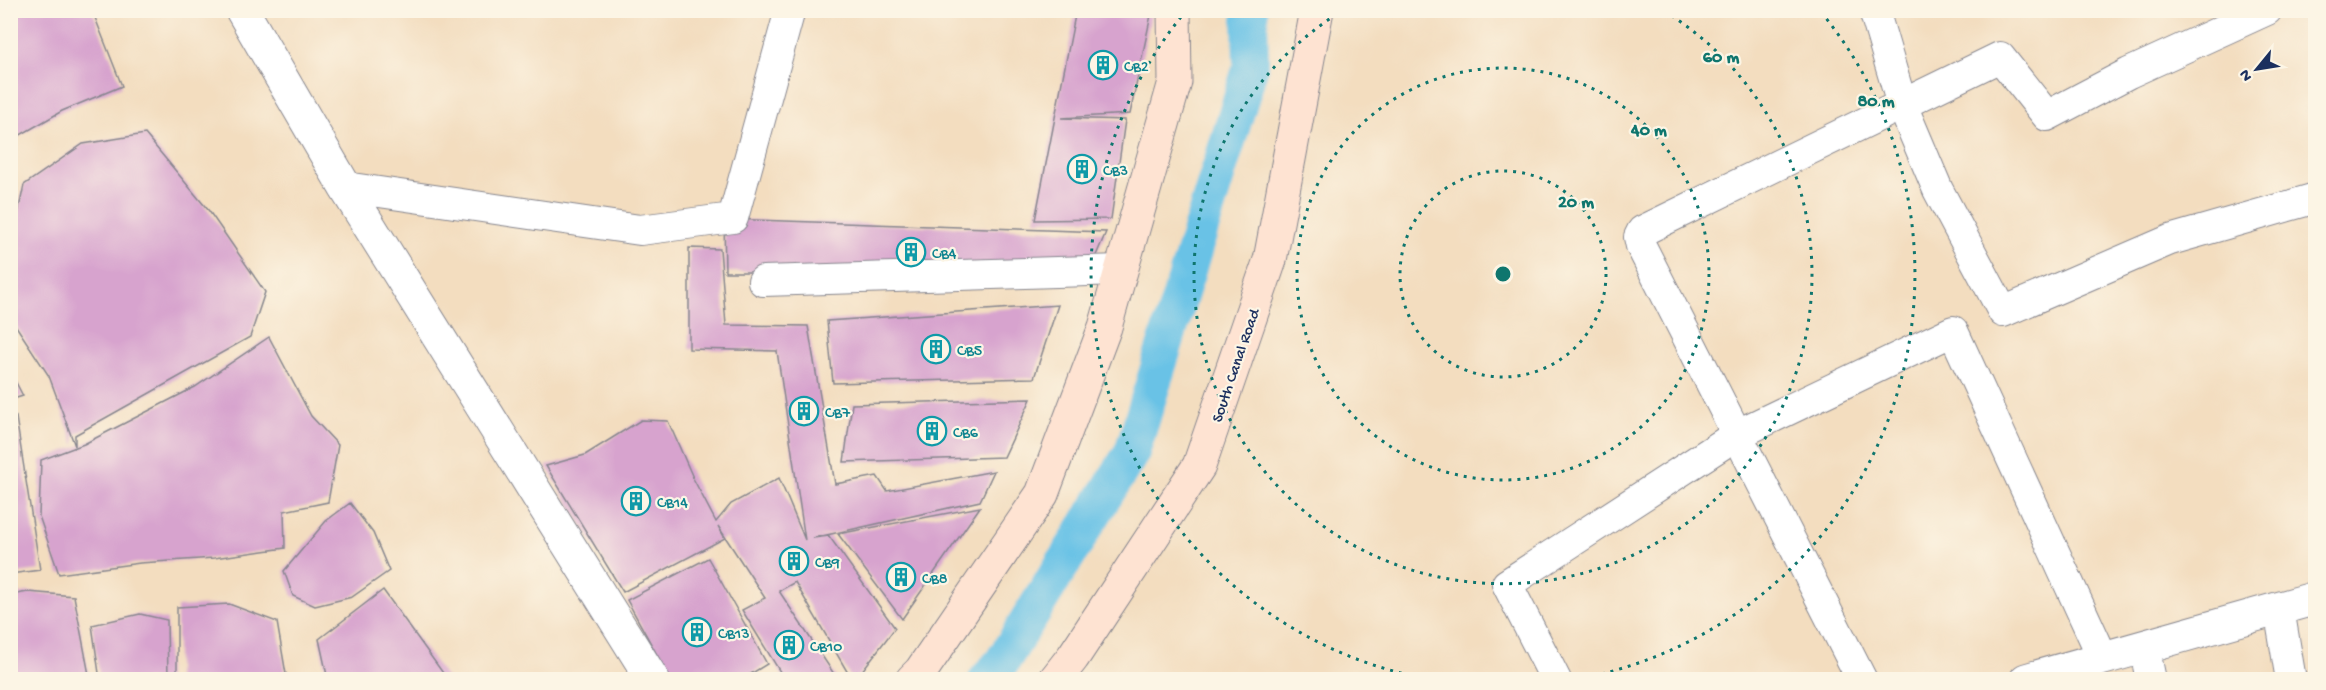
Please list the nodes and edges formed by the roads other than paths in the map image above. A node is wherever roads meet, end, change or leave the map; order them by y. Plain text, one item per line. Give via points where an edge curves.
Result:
1 (242, 10) edge
2 (790, 10) edge
3 (1174, 10) edge
4 (1317, 10) edge
5 (1874, 10) edge
6 (2267, 10) edge
7 (1902, 105) junction
8 (345, 187) junction
9 (2316, 198) edge
10 (1121, 270) junction
11 (763, 281) dead end
12 (1738, 434) junction
13 (2316, 598) edge
14 (2279, 609) junction
15 (2144, 646) junction
16 (2103, 658) junction
17 (653, 680) edge
18 (912, 680) edge
19 (1055, 680) edge
20 (1556, 680) edge
21 (1862, 680) edge
22 (2026, 680) edge
23 (2151, 680) edge
24 (2291, 680) edge

1 - 8 street
2 - 8 street via 733,218 640,230
3 - 10 main road via 1175,82
4 - 19 main road, South Canal Road via 1270,260 1199,466
5 - 7 street
6 - 7 street via 2129,73 2047,116 2000,57
7 - 9 street via 1938,190 2003,312 2170,240
7 - 12 street via 1642,231 1639,237
8 - 17 street
10 - 11 street
10 - 18 main road via 1105,327 1042,494
12 - 16 street via 1953,331
12 - 20 street via 1507,584
12 - 21 street
13 - 14 street
14 - 15 street
14 - 24 street
15 - 16 street
15 - 23 street
16 - 22 street

